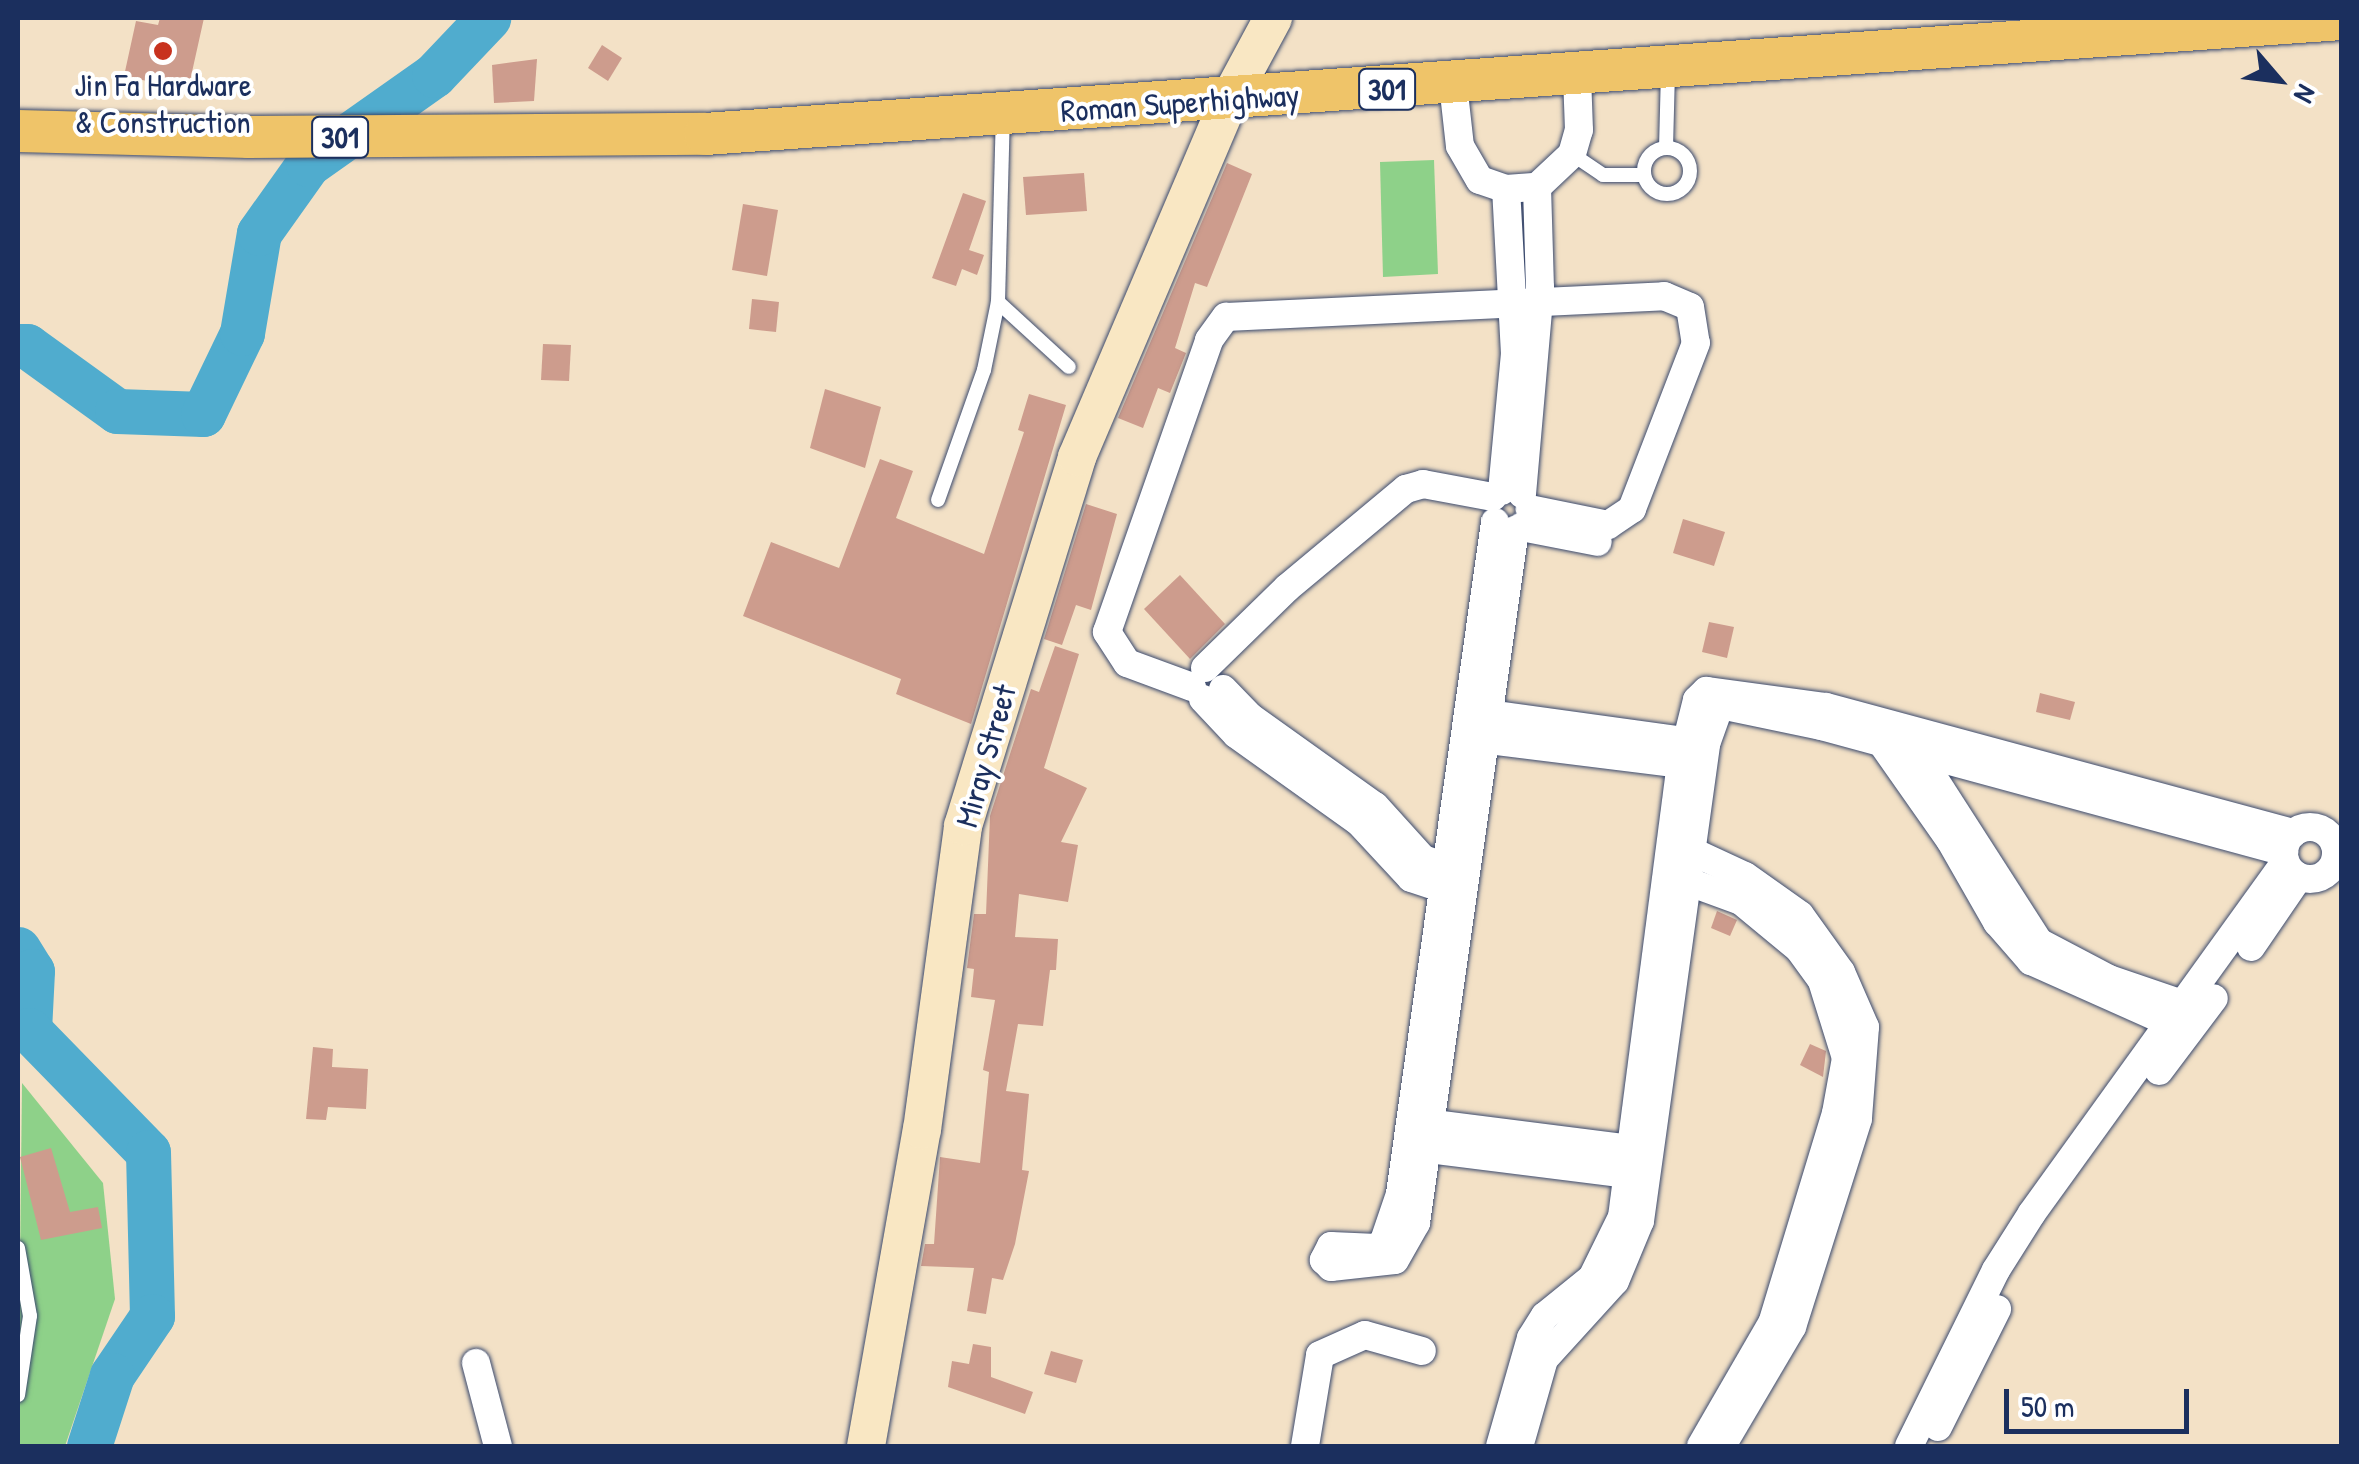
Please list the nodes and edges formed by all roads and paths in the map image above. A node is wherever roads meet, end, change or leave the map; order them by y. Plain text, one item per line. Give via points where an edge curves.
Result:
1 (1273, 18) edge
2 (2342, 19) edge
3 (1668, 69) junction
4 (1577, 76) junction
5 (1453, 84) junction
6 (1230, 98) junction
7 (1003, 117) junction
8 (18, 130) edge
9 (1666, 148) junction
10 (1572, 154) junction
11 (1644, 175) junction
12 (1537, 187) junction
13 (1506, 189) junction
14 (1540, 229) junction
15 (1508, 231) junction
16 (1526, 297) junction
17 (998, 302) junction
18 (1069, 368) dead end
19 (938, 500) dead end
20 (1509, 511) junction
21 (1209, 684) junction
22 (1477, 726) junction
23 (1902, 743) junction
24 (1694, 754) junction
25 (1679, 864) junction
26 (1453, 881) junction
27 (2188, 1018) junction
28 (1419, 1135) junction
29 (1639, 1163) junction
30 (18, 1248) edge
31 (1782, 1326) junction
32 (1422, 1351) dead end
33 (476, 1362) dead end
34 (1957, 1368) junction
35 (18, 1394) edge
36 (1512, 1437) edge
37 (498, 1446) edge
38 (866, 1446) edge
39 (1305, 1446) edge
40 (1701, 1446) edge
41 (1722, 1446) edge
42 (1908, 1446) edge
43 (1929, 1446) edge

1 - 6 street, Miray Street
2 - 3 main road, Roman Superhighway / 301
3 - 4 main road, Roman Superhighway / 301
3 - 9 lane
4 - 5 main road, Roman Superhighway / 301
4 - 10 street via 1579,130
5 - 6 main road, Roman Superhighway / 301
5 - 13 street via 1460,146 1480,180
6 - 7 main road, Roman Superhighway / 301
6 - 38 street, Miray Street via 1078,457 963,826 922,1130
7 - 8 main road, Roman Superhighway / 301 via 705,134 249,137
7 - 17 lane
9 - 11 lane via 1649,157
9 - 11 lane via 1687,161 1686,184 1662,194
10 - 11 lane via 1603,175
10 - 12 street
12 - 13 street
12 - 14 street
13 - 15 street
14 - 15 street
14 - 16 street
15 - 16 street
16 - 20 street
16 - 20 street via 1686,282 1705,294 1715,346 1682,408 1659,500 1609,544
16 - 21 street via 1226,317 1209,340 1110,616 1110,644 1127,663
17 - 18 lane
17 - 19 lane via 984,370
20 - 21 street via 1421,493 1293,594
20 - 22 street
21 - 26 street via 1382,831
22 - 24 street
22 - 26 street
23 - 24 street via 1824,716 1726,696
23 - 27 street via 1988,886 2052,964
23 - 27 street via 2128,801 2290,856
24 - 25 street
25 - 29 street
25 - 31 street via 1764,916 1831,976 1853,1028 1847,1116
26 - 28 street
27 - 34 street via 2004,1274
28 - 28 street via 1384,1241 1377,1248 1332,1246 1326,1264 1383,1263 1407,1249
28 - 29 street
29 - 36 street via 1600,1284 1535,1355
30 - 35 lane via 30,1316
31 - 40 street
31 - 41 street
32 - 39 street via 1365,1335 1320,1355
33 - 37 street
34 - 42 street
34 - 43 street

